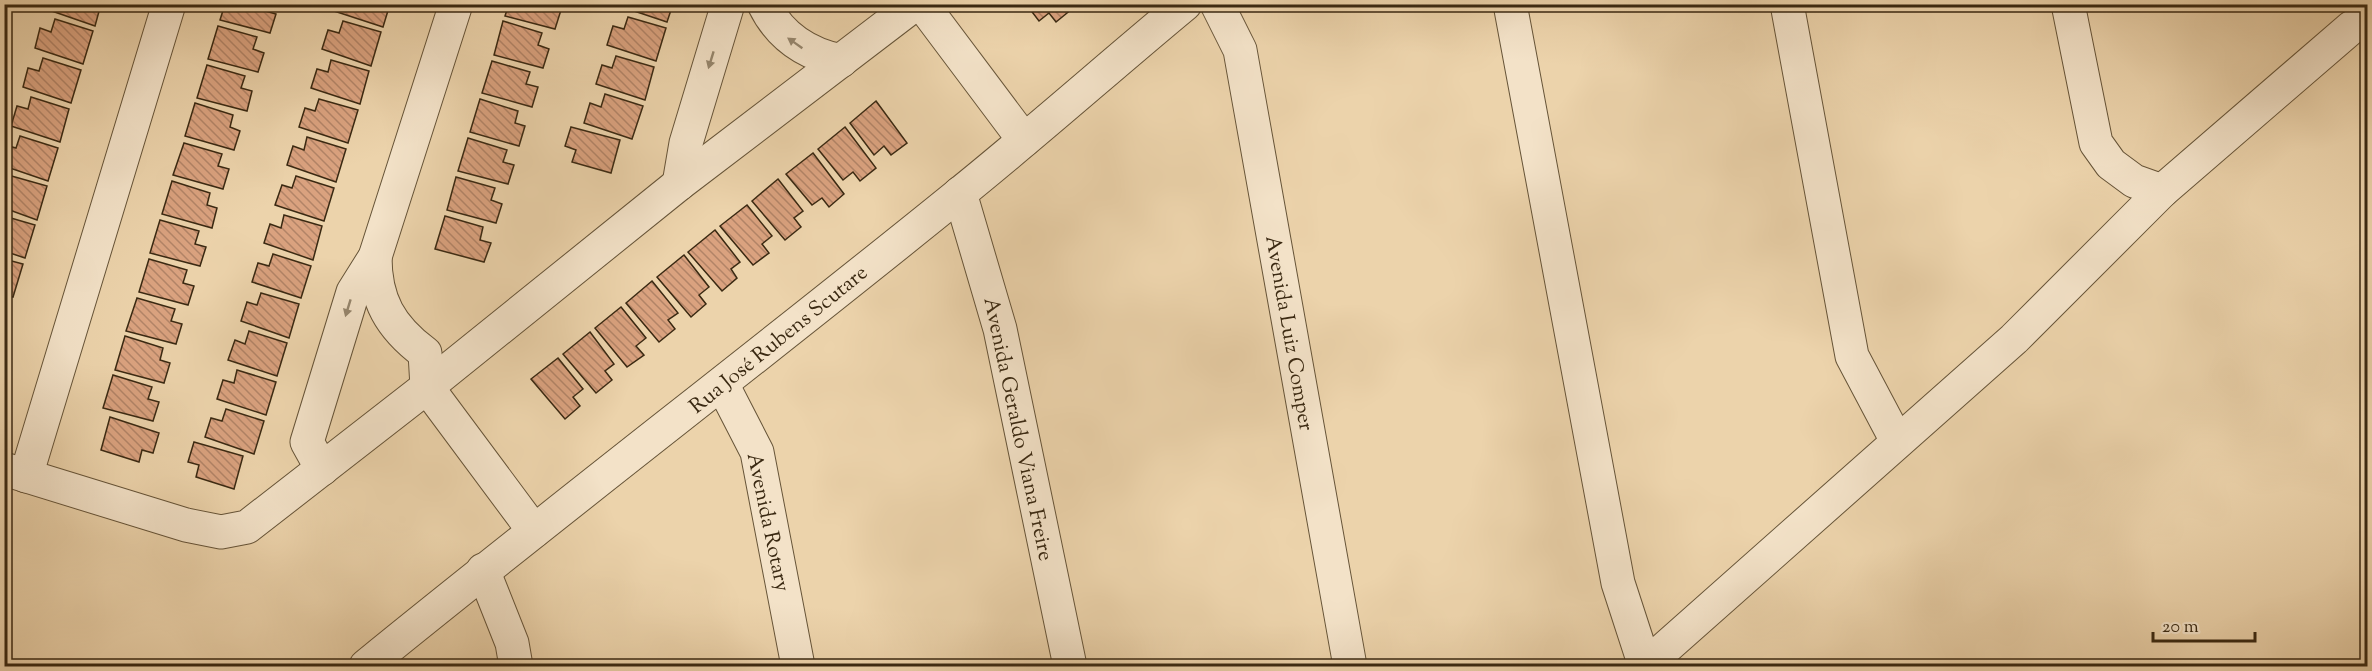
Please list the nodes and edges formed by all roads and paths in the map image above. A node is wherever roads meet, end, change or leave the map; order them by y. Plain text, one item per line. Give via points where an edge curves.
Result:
1 (169, 4) edge
2 (456, 4) edge
3 (728, 4) edge
4 (764, 4) edge
5 (915, 4) edge
6 (922, 4) edge
7 (1185, 4) edge
8 (1217, 4) edge
9 (1510, 4) edge
10 (1787, 4) edge
11 (2068, 4) edge
12 (2356, 17) edge
13 (842, 61) junction
14 (1024, 140) junction
15 (679, 184) junction
16 (2162, 191) junction
17 (960, 193) junction
18 (375, 257) junction
19 (722, 384) junction
20 (427, 387) junction
21 (1897, 441) junction
22 (322, 469) junction
23 (15, 473) edge
24 (534, 531) junction
25 (483, 570) junction
26 (366, 666) edge
27 (516, 666) edge
28 (798, 666) edge
29 (1070, 666) edge
30 (1350, 666) edge
31 (1645, 666) edge

1 - 23 street
2 - 18 street
3 -> 15 street via 686,143
13 -> 4 street via 822,57 786,36
5 - 13 street
6 - 14 street
7 - 14 street, Rua José Rubens Scutare
8 - 30 street, Avenida Luiz Comper via 1240,50
9 - 31 street via 1618,583
10 - 21 street via 1852,356
11 - 16 street via 2096,143 2111,164 2134,181
12 - 16 street
13 - 15 street
14 - 17 street, Rua José Rubens Scutare
15 - 20 street
16 - 21 street via 2014,339
17 - 19 street, Rua José Rubens Scutare
17 - 29 street, Avenida Geraldo Viana Freire via 1000,329
18 - 20 street via 378,291 384,307 408,340 425,353
18 -> 22 street via 353,292 307,442
19 - 24 street, Rua José Rubens Scutare
19 - 28 street, Avenida Rotary via 757,452
20 - 22 street
20 - 24 street
21 - 31 street
22 - 23 street via 247,526 221,532
24 - 25 street, Rua José Rubens Scutare
25 - 26 street, Rua José Rubens Scutare
25 - 27 street via 512,643

